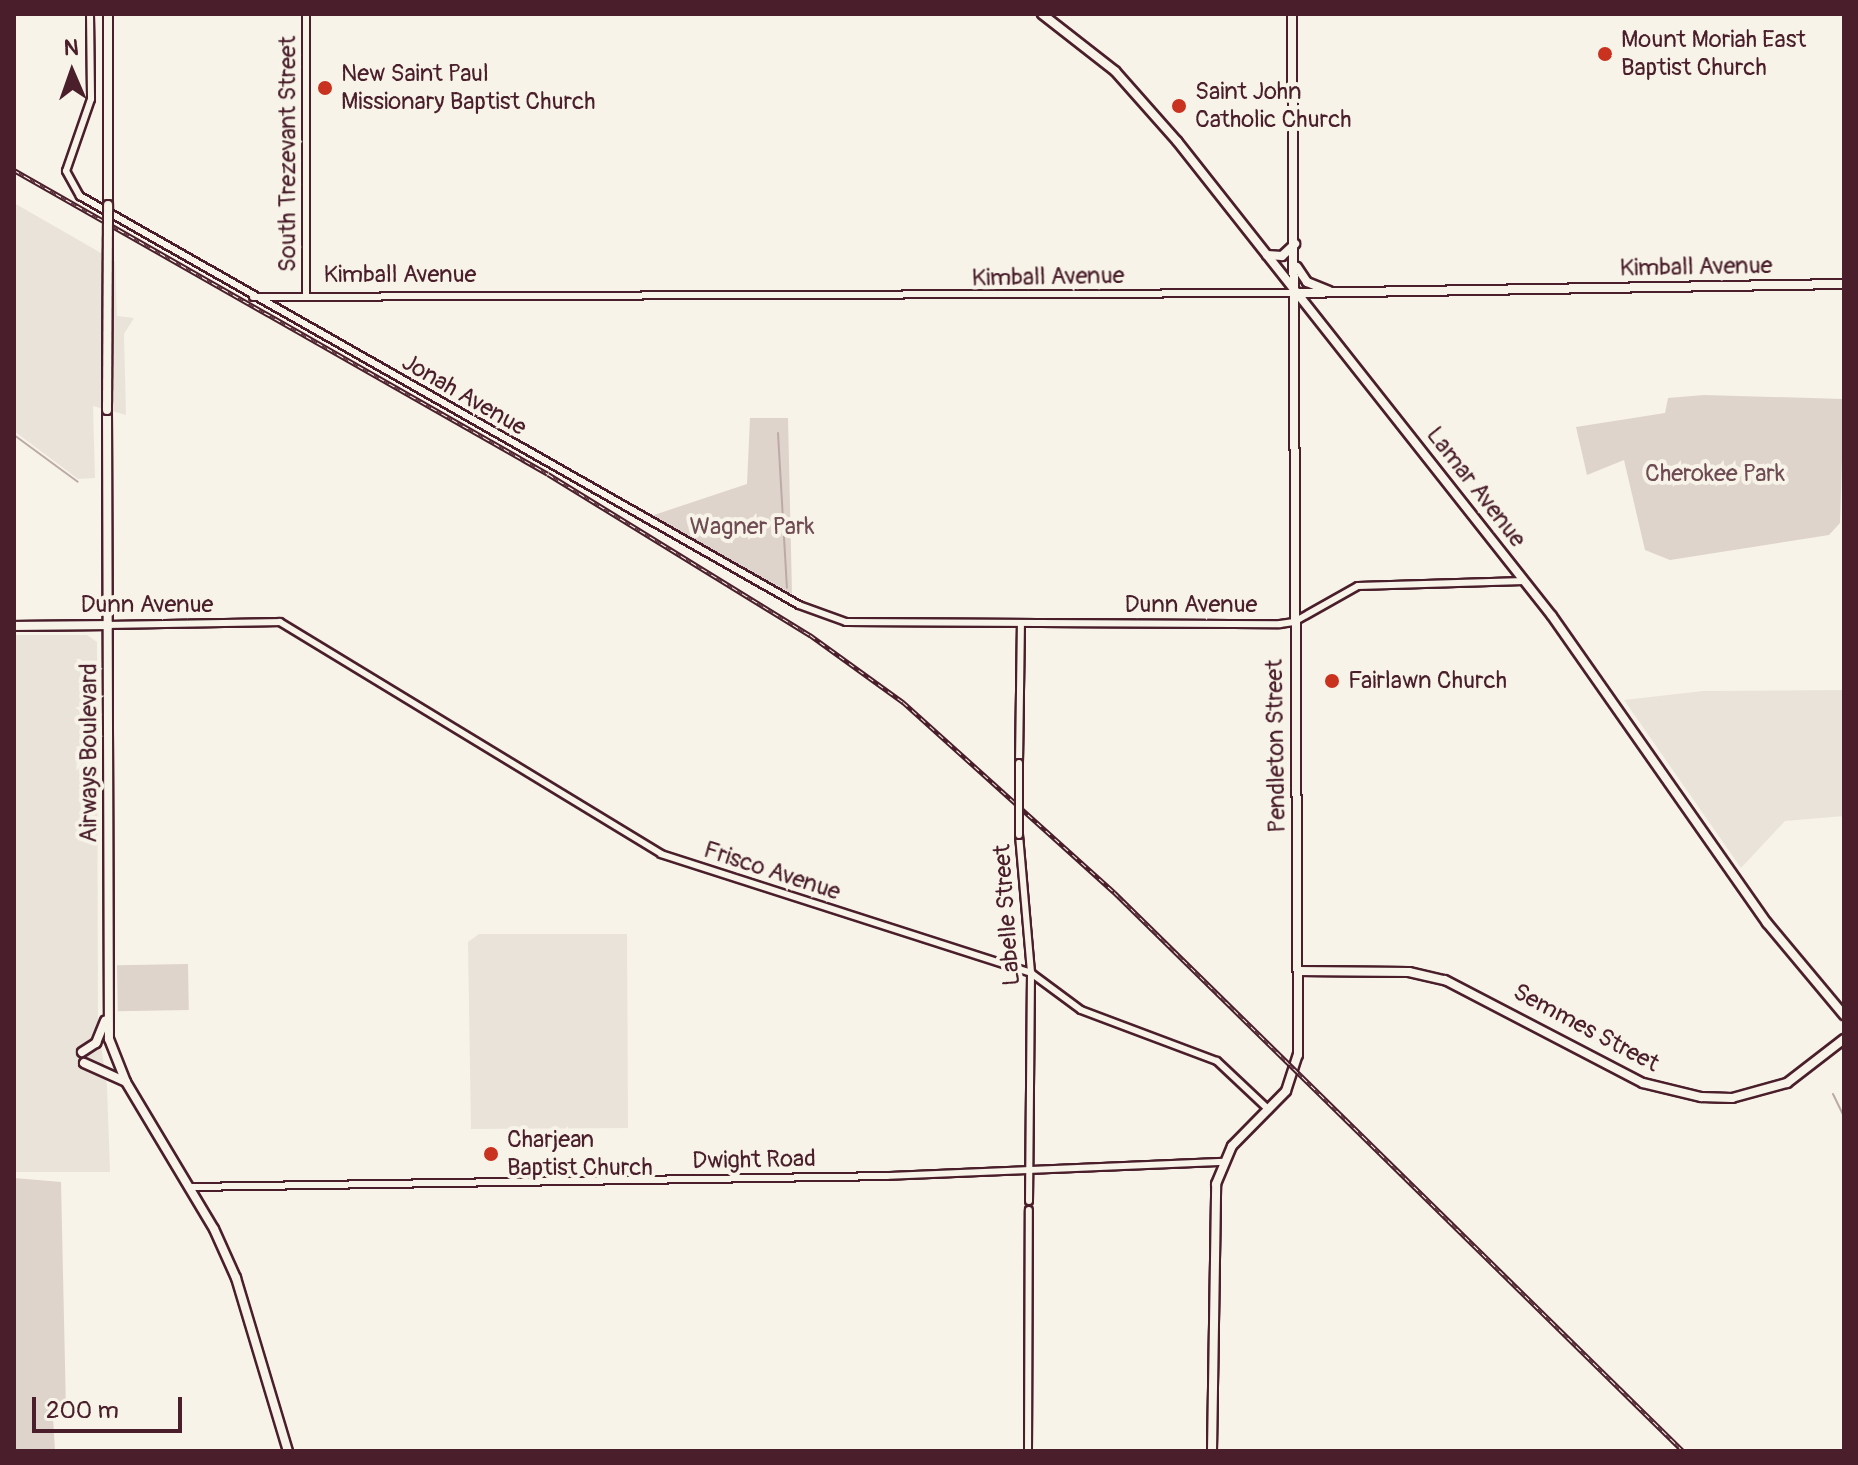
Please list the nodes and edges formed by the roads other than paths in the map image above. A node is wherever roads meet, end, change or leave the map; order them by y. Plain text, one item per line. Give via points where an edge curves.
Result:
1 (90, 14) edge
2 (108, 14) edge
3 (306, 14) edge
4 (1042, 14) edge
5 (1292, 14) edge
6 (1295, 243) junction
7 (1267, 255) junction
8 (1295, 259) junction
9 (1844, 284) edge
10 (1295, 293) junction
11 (1333, 293) junction
12 (306, 294) junction
13 (253, 297) junction
14 (1525, 581) junction
15 (280, 622) joint
16 (846, 622) joint
17 (1294, 622) junction
18 (109, 625) junction
19 (14, 626) edge
20 (1021, 626) junction
21 (1298, 971) junction
22 (1031, 973) junction
23 (108, 1008) junction
24 (1844, 1015) edge
25 (1844, 1039) edge
26 (82, 1052) dead end
27 (84, 1063) dead end
28 (126, 1082) junction
29 (1269, 1110) junction
30 (1222, 1162) junction
31 (1029, 1172) junction
32 (190, 1187) junction
33 (1029, 1201) dead end
34 (1029, 1210) dead end
35 (288, 1451) edge
36 (1028, 1451) edge
37 (1212, 1451) edge

1 - 13 street, Jonah Avenue via 91,99 69,155 71,186
2 - 18 main road, Airways Boulevard, bridge
3 - 12 street, South Trezevant Street
4 - 7 main road, Lamar Avenue via 1125,81
5 - 6 main road, Pendleton Street
6 - 7 main road via 1282,256
6 - 8 main road, Pendleton Street
7 - 10 main road, Lamar Avenue
8 - 10 main road, Pendleton Street
8 - 11 main road via 1303,279
9 - 11 main road, Kimball Avenue
10 - 11 main road, Kimball Avenue
10 - 12 street, Kimball Avenue
10 - 14 main road, Lamar Avenue
10 - 17 main road, Pendleton Street
12 - 13 street, Kimball Avenue
13 - 16 street, Jonah Avenue via 799,605
14 - 17 street, Dunn Avenue via 1358,586
14 - 24 main road, Lamar Avenue via 1767,923
15 - 18 street, Dunn Avenue
15 - 22 street, Frisco Avenue via 661,854
16 - 20 street, Dunn Avenue
17 - 20 street, Dunn Avenue
17 - 21 main road, Pendleton Street
18 - 19 main road, Dunn Avenue
18 - 23 main road, Airways Boulevard
20 - 22 street, Labelle Street, bridge via 1019,835
21 - 25 main road, Semmes Street via 1409,972 1445,980 1643,1083 1701,1097 1732,1098 1787,1083
21 - 29 main road, Pendleton Street via 1295,1069
22 - 29 street, Frisco Avenue via 1081,1010 1217,1061
22 - 31 street, Labelle Street
23 - 26 main road via 102,1034
23 - 28 main road, Airways Boulevard via 111,1050
27 - 28 main road
28 - 32 main road, Airways Boulevard
29 - 30 main road, Pendleton Street
30 - 31 street, Dwight Road
30 - 37 main road via 1214,1196
31 - 32 street, Dwight Road
31 - 33 street, Labelle Street
32 - 35 main road, Airways Boulevard via 236,1278
34 - 36 street

